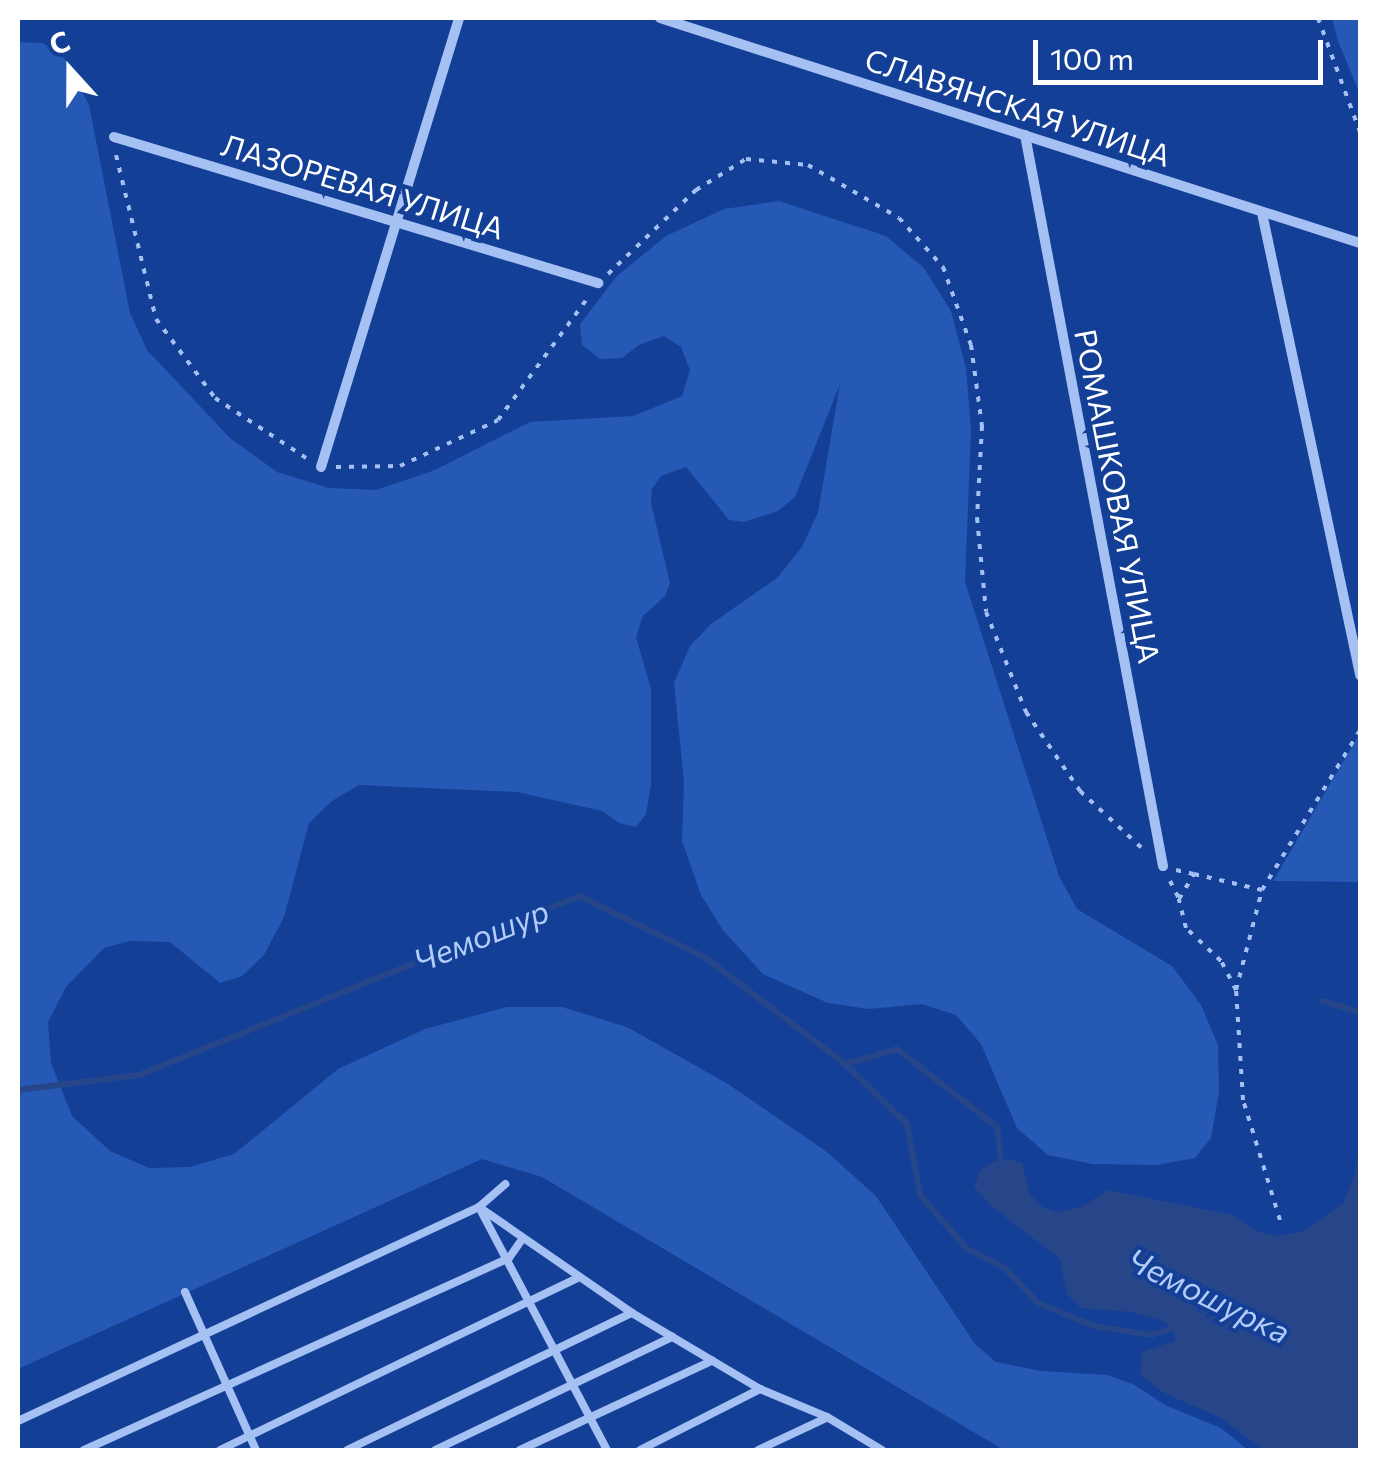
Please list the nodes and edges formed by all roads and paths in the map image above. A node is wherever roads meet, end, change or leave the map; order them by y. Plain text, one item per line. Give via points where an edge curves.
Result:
1 (459, 18) edge
2 (660, 18) edge
3 (1318, 18) edge
4 (1360, 132) edge
5 (1025, 135) junction
6 (114, 136) joint
7 (1262, 213) junction
8 (397, 222) junction
9 (1360, 243) edge
10 (598, 283) junction
11 (321, 467) junction
12 (1360, 676) edge
13 (1360, 730) edge
14 (1163, 866) joint
15 (1262, 890) junction
16 (1236, 990) junction
17 (504, 1184) dead end
18 (479, 1207) junction
19 (1280, 1220) dead end
20 (521, 1240) junction
21 (510, 1258) junction
22 (577, 1278) junction
23 (185, 1292) dead end
24 (532, 1300) junction
25 (632, 1313) junction
26 (204, 1336) junction
27 (672, 1337) junction
28 (555, 1352) junction
29 (712, 1361) junction
30 (226, 1385) junction
31 (572, 1386) junction
32 (760, 1388) junction
33 (827, 1417) junction
34 (589, 1418) junction
35 (18, 1422) edge
36 (250, 1437) junction
37 (84, 1450) edge
38 (220, 1450) edge
39 (256, 1450) edge
40 (347, 1450) edge
41 (435, 1450) edge
42 (520, 1450) edge
43 (607, 1450) edge
44 (640, 1450) edge
45 (758, 1450) edge
46 (881, 1450) edge

1 - 8 street
2 - 5 street, СЛАВЯНСКАЯ УЛИЦА
3 - 4 path
5 - 7 street, СЛАВЯНСКАЯ УЛИЦА
5 - 14 street, РОМАШКОВАЯ УЛИЦА
6 - 8 street, ЛАЗОРЕВАЯ УЛИЦА
6 - 11 path via 118,176 156,320 215,398
7 - 9 street, СЛАВЯНСКАЯ УЛИЦА
7 - 12 street
8 - 10 street, ЛАЗОРЕВАЯ УЛИЦА
8 - 11 street
10 - 11 path via 498,420 400,466
10 - 14 path via 696,190 746,159 808,166 899,218 942,266 971,344 982,426 977,518 986,612 1026,712 1080,791
13 - 15 path
15 - 16 path
15 - 16 path via 1194,874 1178,899 1186,928 1221,962
16 - 19 path via 1243,1100
17 - 18 lane
18 - 20 lane
18 - 21 lane
18 - 26 lane
20 - 21 lane
20 - 22 lane
21 - 24 lane
21 - 30 lane
22 - 24 lane
22 - 25 lane
23 - 26 lane
24 - 28 lane
24 - 36 lane
25 - 27 lane
25 - 28 lane
26 - 30 lane
26 - 35 lane
27 - 29 lane
27 - 31 lane
28 - 31 lane
28 - 40 lane
29 - 32 lane
29 - 34 lane
30 - 36 lane
30 - 37 lane
31 - 34 lane
31 - 41 lane
32 - 33 lane
32 - 44 lane
33 - 45 lane
33 - 46 lane
34 - 42 lane
34 - 43 lane
36 - 38 lane
36 - 39 lane

